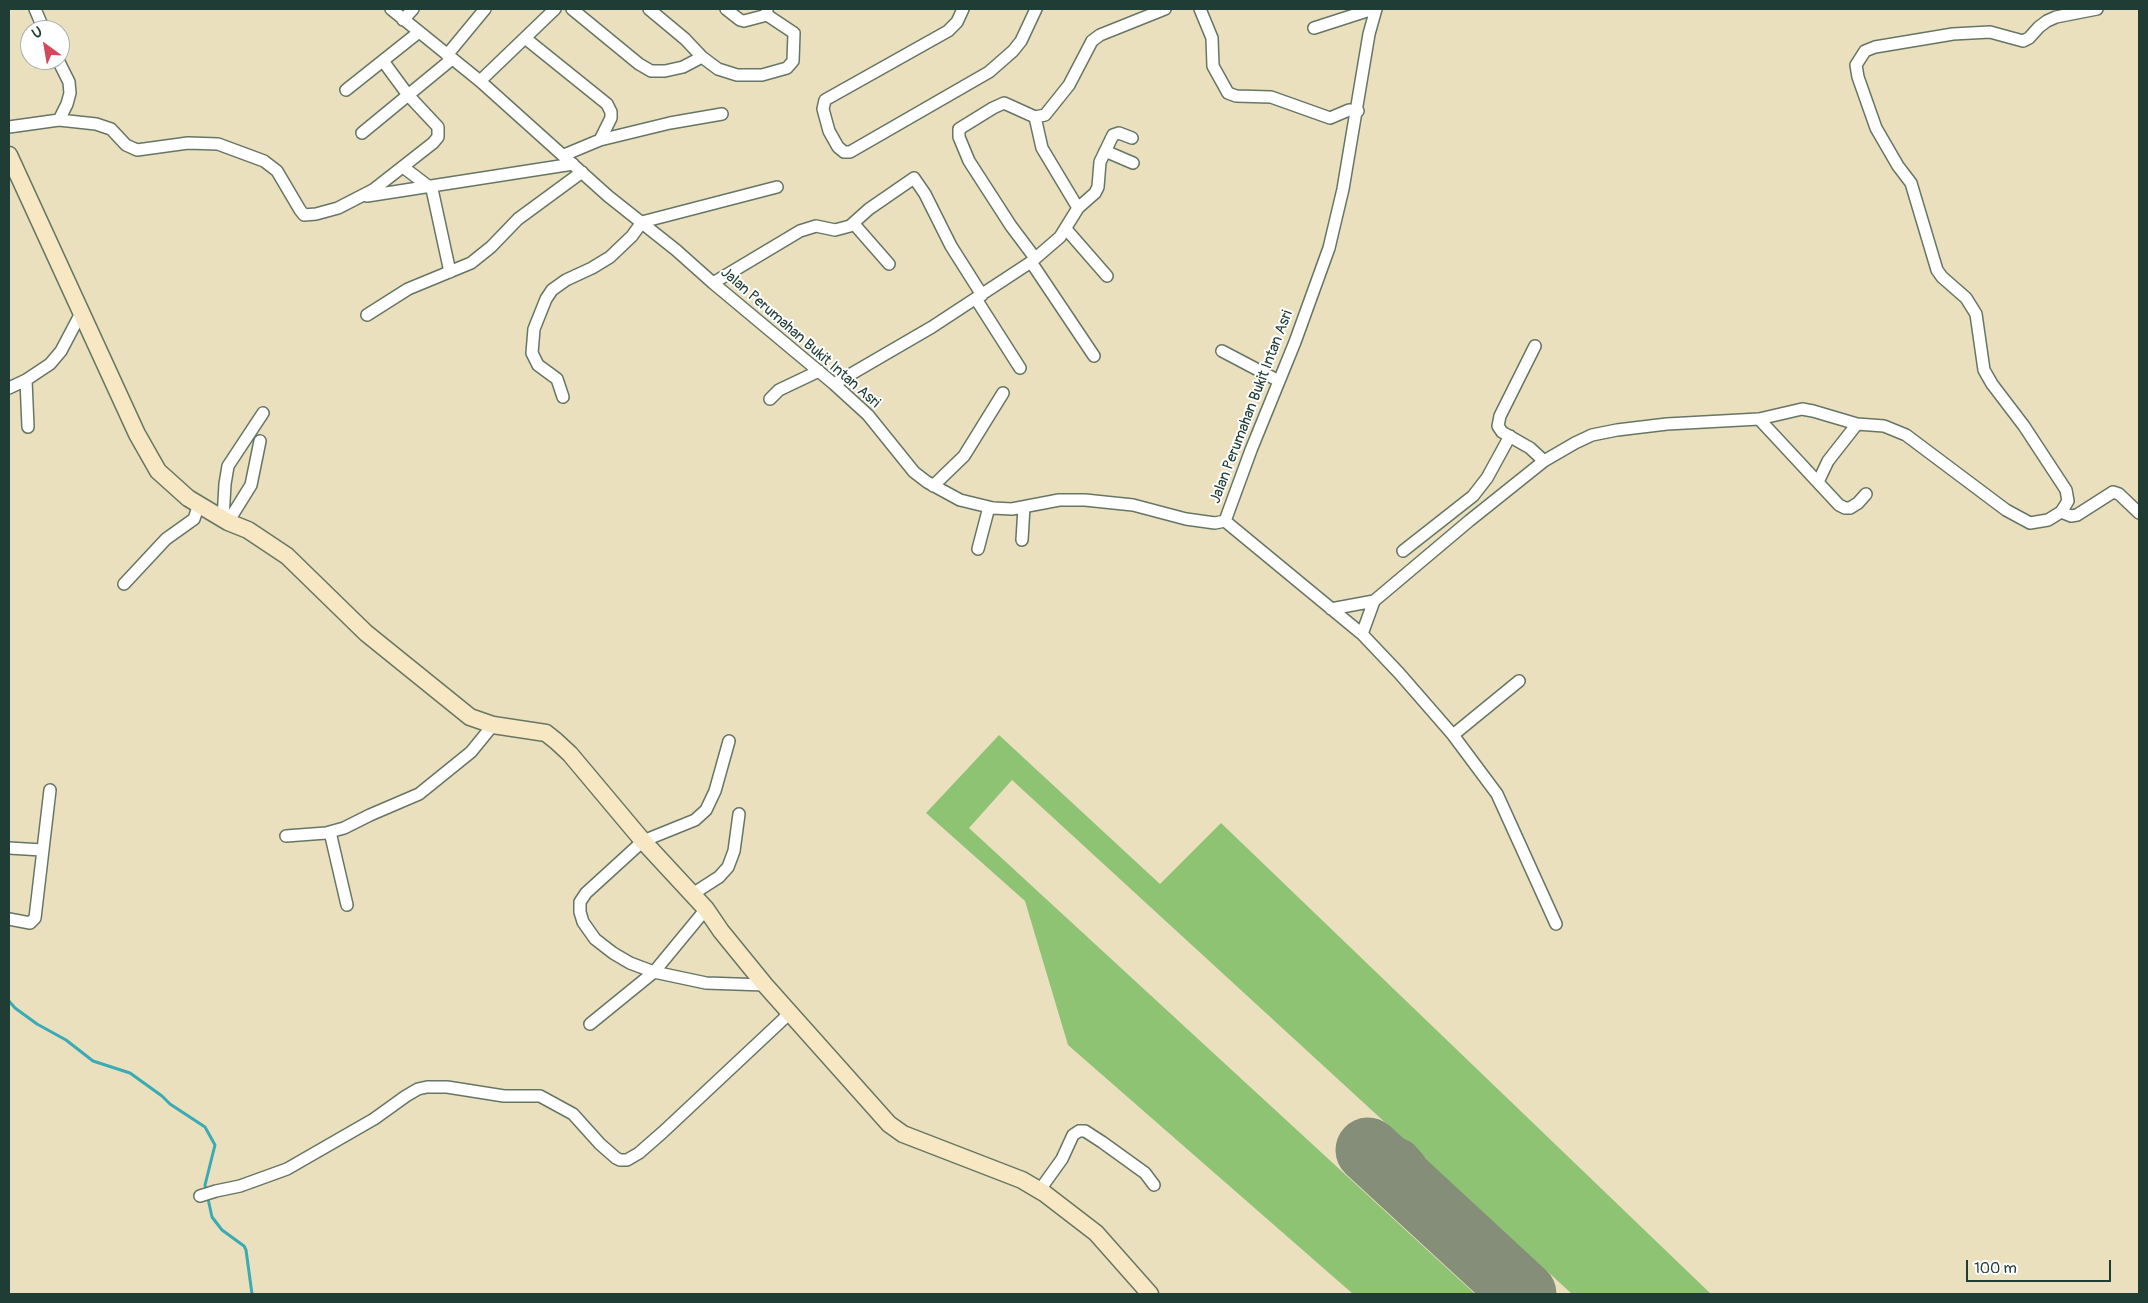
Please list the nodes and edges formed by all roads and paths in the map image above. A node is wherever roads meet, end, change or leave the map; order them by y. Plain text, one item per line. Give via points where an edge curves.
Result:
1 (391, 9) edge
2 (413, 9) edge
3 (485, 9) edge
4 (555, 9) edge
5 (572, 9) edge
6 (649, 9) edge
7 (726, 9) edge
8 (963, 9) edge
9 (1036, 9) edge
10 (1166, 9) edge
11 (1200, 9) edge
12 (1375, 9) edge
13 (2097, 9) edge
14 (767, 12) edge
15 (403, 20) junction
16 (1314, 28) dead end
17 (419, 32) junction
18 (525, 38) junction
19 (449, 57) junction
20 (702, 58) junction
21 (383, 61) junction
22 (63, 70) edge
23 (480, 81) junction
24 (346, 90) dead end
25 (408, 95) junction
26 (1358, 111) junction
27 (722, 114) dead end
28 (1035, 117) junction
29 (59, 120) junction
30 (9, 127) edge
31 (362, 133) dead end
32 (1132, 138) dead end
33 (600, 140) junction
34 (1105, 151) junction
35 (9, 155) edge
36 (564, 155) junction
37 (1133, 162) dead end
38 (402, 166) junction
39 (578, 168) junction
40 (427, 185) junction
41 (777, 187) dead end
42 (360, 197) junction
43 (1078, 208) junction
44 (642, 222) junction
45 (854, 224) junction
46 (1066, 229) junction
47 (1033, 260) junction
48 (889, 264) dead end
49 (450, 272) junction
50 (1107, 276) dead end
51 (713, 283) junction
52 (979, 297) junction
53 (80, 314) junction
54 (367, 315) dead end
55 (1535, 346) dead end
56 (1222, 352) dead end
57 (1094, 356) dead end
58 (1020, 368) dead end
59 (819, 371) junction
60 (26, 380) junction
61 (1279, 381) junction
62 (834, 384) junction
63 (9, 388) edge
64 (1002, 393) dead end
65 (563, 397) dead end
66 (770, 399) dead end
67 (262, 413) dead end
68 (1759, 419) junction
69 (1857, 424) junction
70 (28, 427) dead end
71 (1510, 436) junction
72 (260, 441) dead end
73 (1544, 461) junction
74 (1818, 482) junction
75 (933, 486) junction
76 (1866, 494) dead end
77 (196, 503) junction
78 (988, 507) junction
79 (1024, 507) junction
80 (1458, 509) junction
81 (2061, 512) junction
82 (2139, 513) edge
83 (226, 520) junction
84 (1225, 521) junction
85 (1469, 521) junction
86 (1022, 540) dead end
87 (978, 549) dead end
88 (1403, 551) dead end
89 (124, 584) dead end
90 (1374, 601) junction
91 (1331, 609) junction
92 (1362, 634) junction
93 (1519, 681) dead end
94 (493, 725) junction
95 (1453, 735) junction
96 (729, 741) dead end
97 (50, 790) dead end
98 (738, 814) dead end
99 (330, 832) junction
100 (286, 836) dead end
101 (643, 842) junction
102 (9, 848) edge
103 (42, 850) junction
104 (691, 895) junction
105 (347, 905) dead end
106 (706, 909) junction
107 (9, 919) edge
108 (1556, 924) dead end
109 (654, 972) junction
110 (765, 985) junction
111 (791, 1012) junction
112 (590, 1024) dead end
113 (1154, 1185) dead end
114 (1039, 1190) junction
115 (200, 1196) dead end
116 (1150, 1294) edge

1 - 15 street, Jalan Perumahan Bukit Intan Asri
2 - 15 street
3 - 19 street
4 - 18 street
5 - 20 street via 651,71 683,67
6 - 20 street
7 - 14 street via 740,20
8 - 9 street via 948,31 825,100 823,109 829,131 838,147 850,152 989,72 1013,52
10 - 28 street via 1100,35 1092,42 1078,71 1058,100 1045,115
11 - 26 street via 1212,38 1213,66 1228,92 1236,96 1271,96 1330,118 1349,110
12 - 16 street
12 - 26 street, Jalan Perumahan Bukit Intan Asri
13 - 81 street via 2046,21 2023,41 1990,32 1953,34 1875,47 1864,51 1856,65 1876,128 1911,182 1937,270 1966,298 1976,314 1984,370 2066,490 2068,501
14 - 20 street via 794,33 793,61 787,68 762,75 737,75 718,69
15 - 17 street, Jalan Perumahan Bukit Intan Asri
17 - 19 street, Jalan Perumahan Bukit Intan Asri
17 - 21 street
18 - 23 street
18 - 33 street via 607,104 611,118
19 - 23 street, Jalan Perumahan Bukit Intan Asri
19 - 25 street
21 - 24 street
21 - 25 street
22 - 29 street via 70,93
23 - 36 street, Jalan Perumahan Bukit Intan Asri
25 - 31 street
25 - 38 street via 438,127 438,134 433,143
26 - 61 street, Jalan Perumahan Bukit Intan Asri via 1329,248
27 - 33 street via 670,122
28 - 43 street via 1042,148
28 - 47 street via 1010,104 1001,104 961,127 958,134 969,161
29 - 30 street
29 - 42 street via 111,129 126,145 137,150 188,143 218,144 264,161 277,171 304,215 338,208
32 - 34 street via 1116,133
33 - 36 street
34 - 37 street
34 - 43 street via 1100,162 1097,190
35 - 53 street
36 - 39 street, Jalan Perumahan Bukit Intan Asri
38 - 40 street
38 - 42 street
39 - 40 street
39 - 44 street, Jalan Perumahan Bukit Intan Asri
39 - 49 street via 518,219 480,257
40 - 42 street
40 - 49 street via 433,192
41 - 44 street
43 - 46 street
44 - 51 street, Jalan Perumahan Bukit Intan Asri
44 - 65 street via 610,257 552,290 541,310 534,329 533,357 556,379
45 - 48 street
45 - 51 street via 841,230 816,226 800,231
45 - 52 street via 869,209 914,178
46 - 47 street
46 - 50 street
47 - 52 street
47 - 57 street
49 - 54 street via 408,289
51 - 59 street, Jalan Perumahan Bukit Intan Asri
52 - 58 street
52 - 62 street
53 - 60 street via 66,343 50,364
53 - 77 street via 158,471
55 - 71 street via 1499,420 1500,431
56 - 61 street
59 - 62 street, Jalan Perumahan Bukit Intan Asri
59 - 66 street via 779,390
60 - 63 street
60 - 70 street
61 - 84 street, Jalan Perumahan Bukit Intan Asri
62 - 75 street, Jalan Perumahan Bukit Intan Asri via 880,428 914,472
64 - 75 street via 964,456
67 - 83 street via 228,466
68 - 69 street via 1802,409
68 - 73 street via 1617,430 1592,435
68 - 74 street
69 - 74 street via 1828,461
69 - 81 street via 1884,426 1906,435 2006,510 2027,522 2041,523
71 - 73 street
71 - 80 street via 1488,478
72 - 83 street via 251,485
73 - 85 street
74 - 76 street via 1835,502 1845,508 1855,506
75 - 78 street, Jalan Perumahan Bukit Intan Asri via 960,500
77 - 83 street
77 - 89 street via 194,519 166,539
78 - 79 street, Jalan Perumahan Bukit Intan Asri
78 - 87 street
79 - 84 street, Jalan Perumahan Bukit Intan Asri via 1059,500 1085,500 1133,505 1199,521
79 - 86 street
80 - 85 street
80 - 88 street
81 - 82 street via 2077,515 2113,492
83 - 94 street via 248,530 287,556 366,633 470,717
84 - 91 street
85 - 90 street
90 - 91 street
90 - 92 street
91 - 92 street
92 - 95 street
93 - 95 street
94 - 99 street via 471,752 419,794
94 - 101 street via 546,733 570,754
95 - 108 street via 1497,794
96 - 101 street via 715,791 706,810 695,820
97 - 103 street
98 - 104 street via 734,851 728,867 719,877
99 - 100 street
99 - 105 street
101 - 104 street
101 - 109 street via 590,890 579,906 583,922 604,947 630,963
102 - 103 street
103 - 107 street via 34,920
104 - 106 street
106 - 109 street
106 - 110 street
109 - 110 street via 706,983
109 - 112 street
110 - 111 street
111 - 114 street via 889,1124 903,1134 1022,1180
111 - 115 street via 663,1132 627,1160 620,1160 606,1150 573,1114 540,1096 504,1096 437,1086 418,1089 374,1119 277,1174
113 - 114 street via 1145,1173 1102,1142 1085,1131 1079,1131 1073,1135 1062,1159
114 - 116 street via 1096,1233

